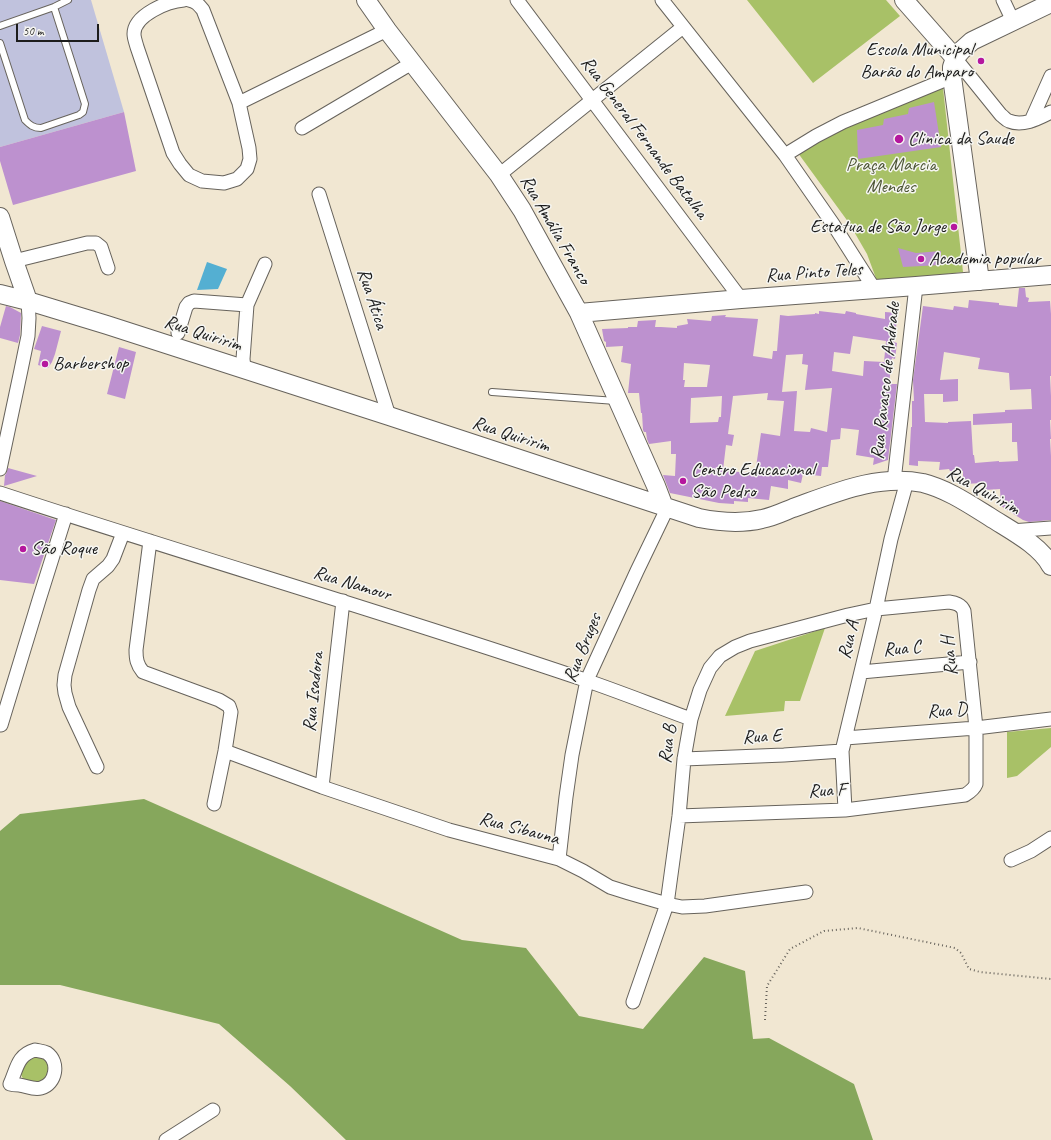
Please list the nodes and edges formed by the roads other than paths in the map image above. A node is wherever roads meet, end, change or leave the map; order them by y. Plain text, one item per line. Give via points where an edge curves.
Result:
1 (68, 0) edge
2 (184, 0) edge
3 (189, 0) edge
4 (366, 0) edge
5 (517, 0) edge
6 (662, 0) edge
7 (904, 0) edge
8 (1003, 0) edge
9 (54, 7) junction
10 (1048, 7) edge
11 (1013, 21) junction
12 (0, 26) edge
13 (683, 26) junction
14 (387, 30) junction
15 (0, 43) edge
16 (955, 58) junction
17 (412, 63) junction
18 (1051, 76) edge
19 (952, 77) junction
20 (591, 100) junction
21 (239, 103) junction
22 (1051, 112) edge
23 (1031, 121) junction
24 (302, 128) dead end
25 (785, 155) junction
26 (498, 175) junction
27 (319, 194) dead end
28 (0, 217) edge
29 (9, 257) edge
30 (265, 264) dead end
31 (108, 268) dead end
32 (1051, 275) edge
33 (980, 281) junction
34 (916, 286) junction
35 (875, 290) junction
36 (0, 294) edge
37 (741, 299) junction
38 (28, 301) junction
39 (247, 305) junction
40 (579, 313) junction
41 (178, 333) dead end
42 (244, 370) junction
43 (492, 392) dead end
44 (618, 401) junction
45 (389, 416) junction
46 (0, 469) edge
47 (901, 481) junction
48 (0, 493) edge
49 (664, 507) junction
50 (66, 514) junction
51 (1051, 528) edge
52 (1011, 531) junction
53 (123, 533) junction
54 (150, 541) junction
55 (1051, 566) edge
56 (343, 601) junction
57 (876, 609) junction
58 (970, 662) junction
59 (861, 672) junction
60 (586, 680) junction
61 (691, 719) junction
62 (1051, 720) edge
63 (1, 725) dead end
64 (976, 728) junction
65 (845, 738) junction
66 (225, 751) junction
67 (842, 751) junction
68 (684, 760) junction
69 (97, 767) dead end
70 (322, 787) junction
71 (974, 788) joint
72 (214, 804) dead end
73 (845, 810) junction
74 (679, 816) junction
75 (1051, 838) edge
76 (559, 859) junction
77 (1011, 860) dead end
78 (806, 892) dead end
79 (667, 904) junction
80 (633, 1002) dead end
81 (213, 1110) dead end
82 (166, 1140) edge

1 - 9 lane
2 - 21 street via 156,8 142,18 134,34 173,153 189,175 202,181 224,183 237,179 247,169 250,159 249,148
3 - 21 street via 199,4 203,10
4 - 14 street, Rua Amália Franco
5 - 20 street, Rua General Fernande Batalha
6 - 13 street
7 - 16 street
8 - 11 street
9 - 12 lane
9 - 15 lane via 85,104 83,112 79,115 40,128 29,125 25,120
10 - 11 street
11 - 16 street via 972,41
13 - 20 street
13 - 25 street
14 - 17 street, Rua Amália Franco
14 - 21 street
16 - 19 street
16 - 23 street via 1001,115 1009,121 1019,123
17 - 24 street
17 - 26 street, Rua Amália Franco
18 - 23 street
19 - 25 street via 843,122
19 - 33 street
20 - 26 street
20 - 37 street, Rua General Fernande Batalha
22 - 23 street
25 - 35 street
26 - 40 street, Rua Amália Franco via 522,210
27 - 45 street, Rua Ática
28 - 29 street
29 - 31 street via 96,243 101,247
29 - 38 street
30 - 39 street
32 - 33 street, Rua Pinto Teles
33 - 34 street, Rua Pinto Teles
34 - 35 street, Rua Pinto Teles
34 - 47 street, Rua Ravasco de Andrade
35 - 37 street, Rua Pinto Teles
36 - 38 street, Rua Quiririm
37 - 40 street, Rua Pinto Teles
38 - 42 street, Rua Quiririm
38 - 46 street via 28,336
39 - 41 street via 194,301 189,303
39 - 42 street
40 - 44 street, Rua Amália Franco
42 - 45 street, Rua Quiririm
43 - 44 lane
44 - 49 street, Rua Amália Franco
45 - 49 street, Rua Quiririm
47 - 49 street, Rua Quiririm via 856,486 750,521 727,522 698,518
47 - 52 street, Rua Quiririm via 938,488
47 - 57 street, Rua A
48 - 50 street, Rua Namour
49 - 60 street, Rua Bruges via 664,515
50 - 53 street, Rua Namour
50 - 63 street
51 - 52 street
52 - 55 street, Rua Quiririm via 1030,543
53 - 54 street, Rua Namour
53 - 69 street via 113,560 93,579 65,675 65,693 69,706
54 - 56 street, Rua Namour
54 - 66 street via 136,659 143,672 219,700 228,706 231,712
56 - 60 street, Rua Namour
56 - 70 street, Rua Isadora
57 - 58 street, Rua H via 949,602 962,607
57 - 59 street, Rua A
57 - 61 street, Rua B via 735,647 720,656 710,668
58 - 59 street, Rua C
58 - 64 street, Rua H
59 - 65 street, Rua A
60 - 61 street, Rua Namour
60 - 76 street, Rua Bruges via 572,755
61 - 68 street, Rua B
62 - 64 street, Rua D
64 - 65 street, Rua D
64 - 71 street, Rua H
65 - 67 street, Rua A
66 - 70 street, Rua Sibauna
66 - 72 street
67 - 68 street, Rua E
67 - 73 street, Rua A
68 - 74 street, Rua B
70 - 76 street, Rua Sibauna via 449,830
71 - 73 street, Rua F via 965,795
73 - 74 street, Rua F
74 - 79 street, Rua B
75 - 77 street
76 - 79 street, Rua Sibauna via 610,887
78 - 79 street, Rua Sibauna via 705,906 682,907
79 - 80 street, Rua B
81 - 82 street

